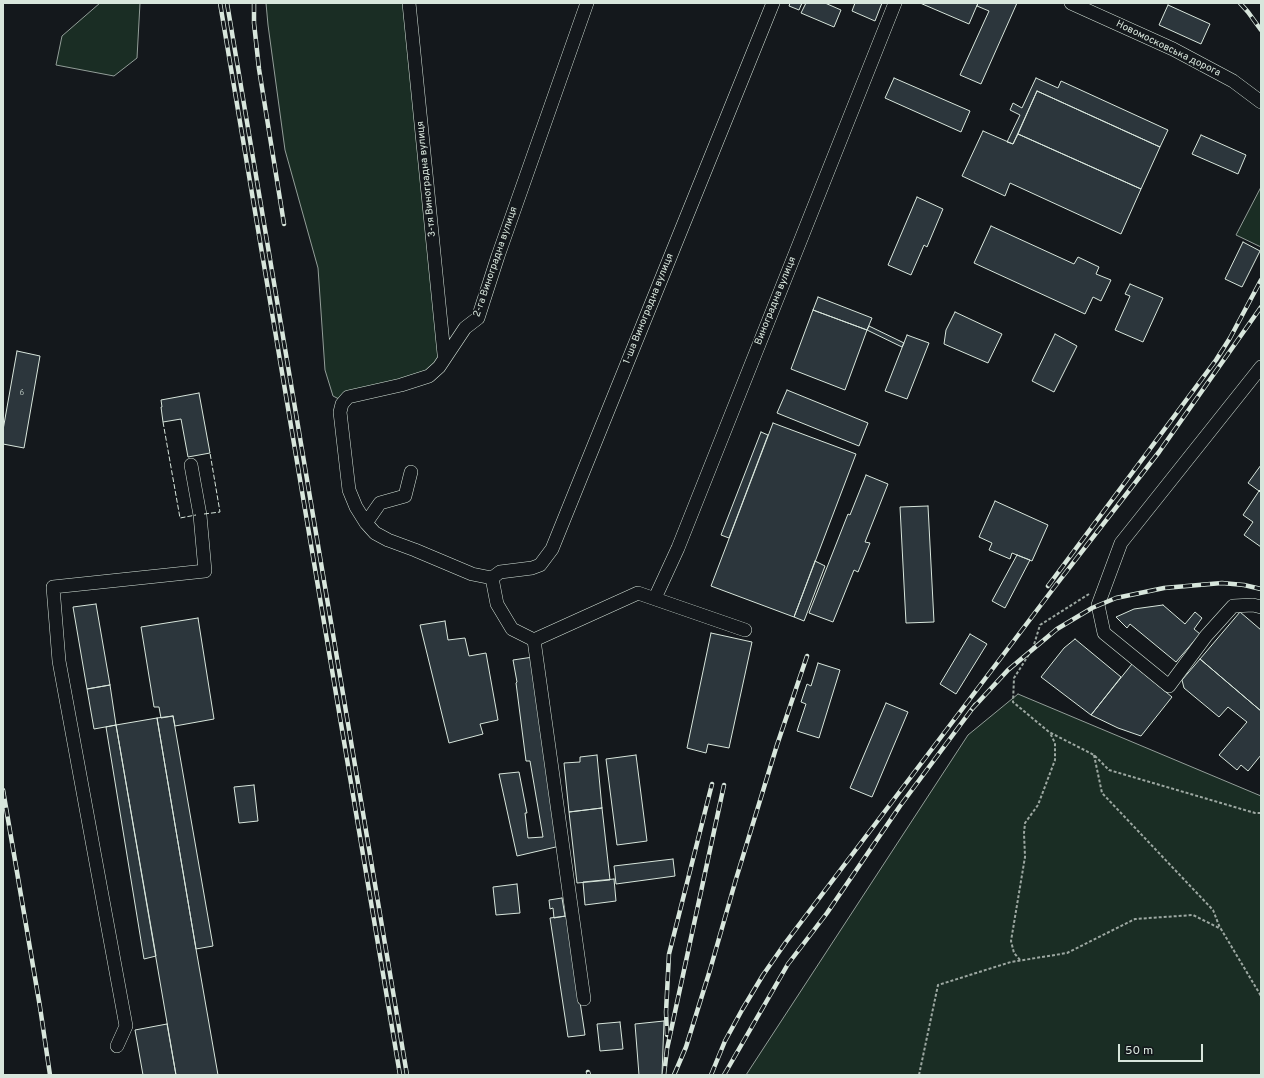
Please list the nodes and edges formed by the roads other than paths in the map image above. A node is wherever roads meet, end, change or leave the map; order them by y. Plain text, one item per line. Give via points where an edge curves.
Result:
1 (409, 3) edge
2 (587, 3) edge
3 (773, 3) edge
4 (895, 3) edge
5 (1071, 3) edge
6 (1261, 102) edge
7 (444, 354) dead end
8 (1261, 367) edge
9 (191, 465) dead end
10 (411, 472) dead end
11 (366, 523) junction
12 (492, 578) junction
13 (656, 598) junction
14 (1261, 606) edge
15 (745, 630) dead end
16 (534, 640) junction
17 (584, 999) dead end
18 (117, 1046) dead end

1 - 7 street, 3-тя Виноградна вулиця
2 - 11 street, 2-га Виноградна вулиця via 478,318 465,328 439,367 429,376 348,397 342,404 340,412 349,490
3 - 12 street, 1-ша Виноградна вулиця via 552,549 540,565 500,572
4 - 13 street, Виноградна вулиця
5 - 6 street, Новомосковська дорога via 1173,49 1233,81
8 - 14 street via 1121,543 1098,606 1104,633 1169,686 1206,636 1233,606
9 - 18 street via 200,515 204,571 53,586 59,660 126,1026
10 - 11 street via 404,496 380,503
11 - 12 street, 2-га Виноградна вулиця via 375,533 388,540 472,574
12 - 16 street via 497,604 512,629
13 - 15 street
13 - 16 street via 638,593
16 - 17 street

